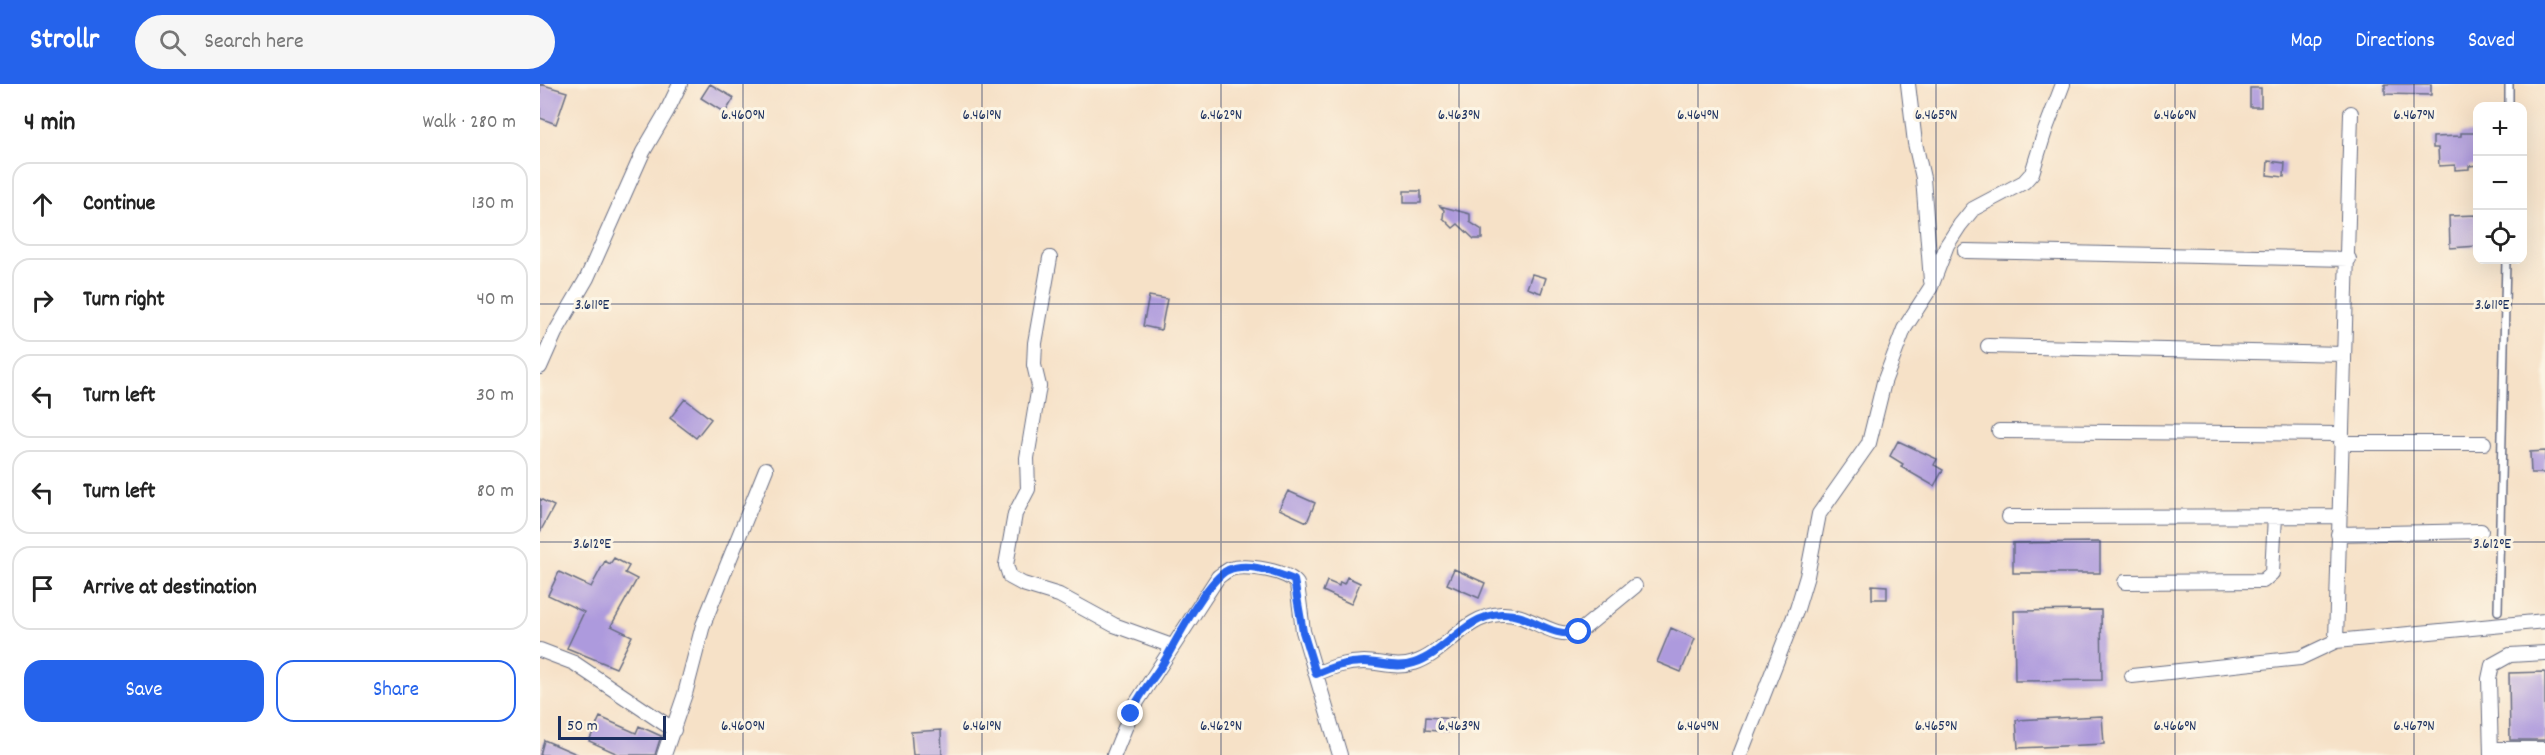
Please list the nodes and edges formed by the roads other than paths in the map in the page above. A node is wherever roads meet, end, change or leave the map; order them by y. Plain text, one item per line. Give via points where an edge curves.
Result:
1 (1908, 84) edge
2 (2063, 84) edge
3 (2509, 84) edge
4 (676, 85) edge
5 (2509, 102) edge
6 (2351, 113) dead end
7 (1965, 250) dead end
8 (1050, 258) dead end
9 (2349, 259) junction
10 (2506, 264) edge
11 (1931, 287) junction
12 (1988, 346) dead end
13 (2344, 354) junction
14 (540, 367) edge
15 (1999, 431) dead end
16 (2341, 438) junction
17 (2484, 443) dead end
18 (766, 469) dead end
19 (2274, 516) junction
20 (2338, 516) junction
21 (2009, 517) dead end
22 (2481, 531) dead end
23 (2338, 534) junction
24 (2125, 582) dead end
25 (1635, 586) dead end
26 (2498, 611) dead end
27 (2545, 621) edge
28 (2336, 641) junction
29 (1172, 646) junction
30 (540, 650) edge
31 (2545, 653) edge
32 (1316, 674) junction
33 (2132, 676) dead end
34 (674, 730) junction
35 (2545, 749) edge
36 (2491, 752) edge
37 (664, 755) edge
38 (1114, 755) edge
39 (1340, 755) edge
40 (1740, 755) edge

1 - 11 street via 1923,178
2 - 11 street via 2032,173 2024,182 1973,210 1947,245
3 - 5 lane
4 - 14 street via 587,278
6 - 9 street
7 - 9 street
8 - 29 street via 1035,343 1038,398 1027,458 1028,489 1016,514 1006,565 1010,577 1023,584 1059,595 1106,621
9 - 13 street
10 - 26 lane
11 - 40 street via 1904,329 1884,382 1869,443 1819,514 1797,609
12 - 13 street
13 - 16 street
15 - 16 street
16 - 17 street
16 - 20 street
18 - 34 street via 703,625
19 - 20 street
19 - 21 street
19 - 24 street via 2272,573 2263,581
20 - 23 street
22 - 23 street
23 - 28 street
25 - 32 street via 1579,632 1569,635 1516,614 1499,614 1464,627 1416,663 1343,663
27 - 28 street
28 - 33 street via 2300,658
29 - 32 street via 1218,577 1229,570 1258,568 1297,584 1303,632
29 - 38 street via 1133,708
30 - 34 street via 574,663
31 - 36 street via 2510,655 2492,665 2488,679
32 - 39 street
34 - 37 street
35 - 36 street

